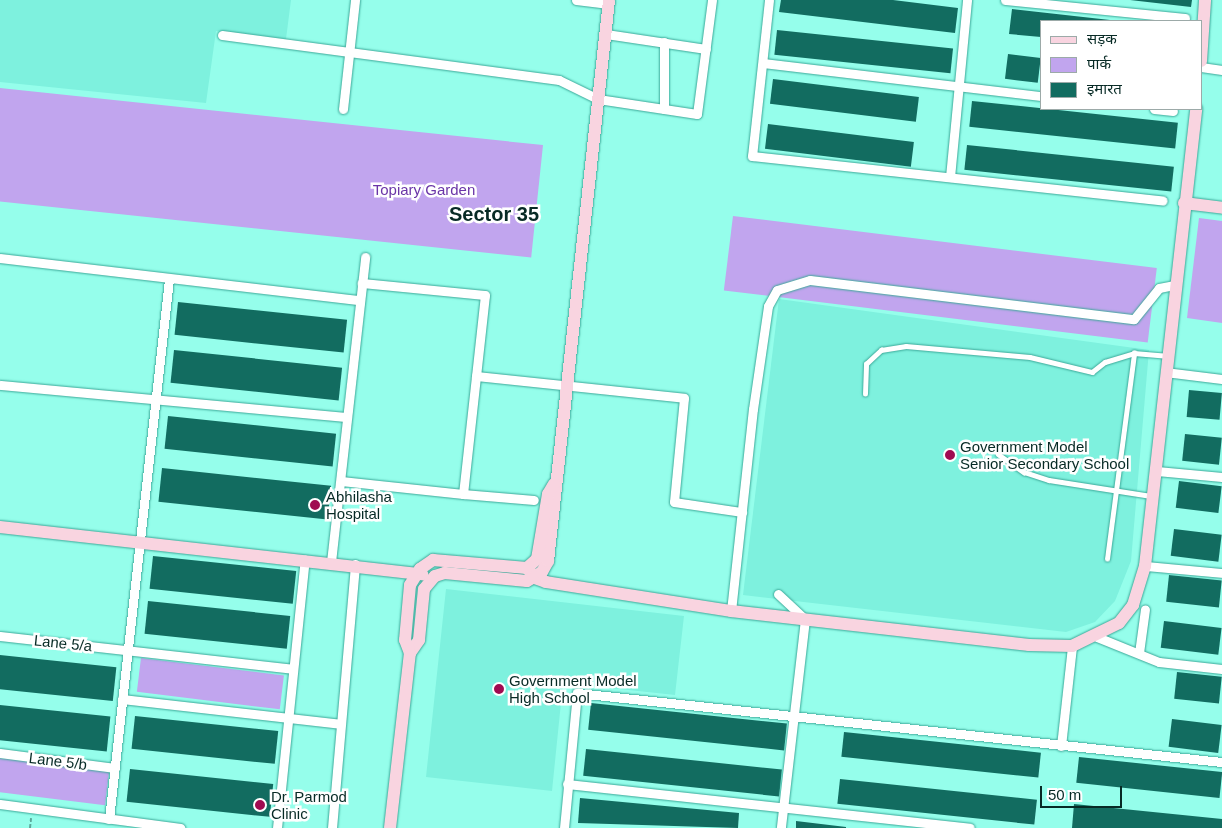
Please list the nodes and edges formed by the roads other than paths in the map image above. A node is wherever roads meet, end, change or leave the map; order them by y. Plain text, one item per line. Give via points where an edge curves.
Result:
1 (355, 0) edge
2 (576, 0) edge
3 (712, 0) edge
4 (769, 0) edge
5 (967, 0) edge
6 (1005, 0) edge
7 (1204, 0) edge
8 (609, 2) edge
9 (1185, 18) dead end
10 (606, 34) junction
11 (222, 35) dead end
12 (1202, 41) edge
13 (664, 42) junction
14 (706, 49) junction
15 (349, 52) junction
16 (763, 63) junction
17 (1202, 67) edge
18 (1222, 70) edge
19 (960, 86) junction
20 (1040, 96) edge
21 (598, 99) junction
22 (343, 109) dead end
23 (664, 109) junction
24 (1164, 110) edge
25 (1196, 110) edge
26 (1173, 111) dead end
27 (950, 177) junction
28 (1163, 201) dead end
29 (1184, 203) junction
30 (1222, 208) edge
31 (365, 257) dead end
32 (0, 258) edge
33 (169, 279) junction
34 (362, 283) junction
35 (1175, 285) junction
36 (360, 300) junction
37 (1134, 353) junction
38 (1167, 356) junction
39 (1165, 372) junction
40 (476, 376) junction
41 (1222, 379) edge
42 (0, 384) edge
43 (564, 387) junction
44 (865, 394) dead end
45 (155, 398) junction
46 (348, 417) junction
47 (998, 454) dead end
48 (1157, 471) junction
49 (1222, 477) edge
50 (340, 481) junction
51 (1116, 492) junction
52 (463, 494) junction
53 (1154, 497) junction
54 (534, 500) dead end
55 (742, 512) junction
56 (0, 527) edge
57 (139, 542) junction
58 (304, 559) junction
59 (1107, 559) dead end
60 (331, 562) junction
61 (355, 564) junction
62 (1145, 566) junction
63 (417, 573) junction
64 (531, 573) junction
65 (1222, 573) edge
66 (434, 576) junction
67 (778, 594) dead end
68 (1145, 609) dead end
69 (730, 611) junction
70 (805, 619) junction
71 (0, 636) edge
72 (1096, 637) junction
73 (1072, 646) junction
74 (127, 650) junction
75 (410, 653) junction
76 (1139, 653) junction
77 (292, 669) junction
78 (1222, 669) edge
79 (122, 699) junction
80 (288, 715) junction
81 (793, 716) junction
82 (340, 724) junction
83 (1061, 746) junction
84 (0, 753) edge
85 (1222, 762) edge
86 (115, 768) junction
87 (567, 784) junction
88 (0, 804) edge
89 (782, 810) junction
90 (109, 819) junction
91 (180, 828) edge
92 (277, 828) edge
93 (332, 828) edge
94 (390, 828) edge
95 (564, 828) edge
96 (781, 828) edge
97 (970, 828) edge

1 - 15 street
2 - 8 street
3 - 14 street
4 - 16 street
5 - 19 street
6 - 9 street
7 - 12 street
8 - 10 street
10 - 13 street
10 - 21 street
11 - 15 street
13 - 14 street
13 - 23 street
14 - 23 street via 698,114
15 - 21 street via 559,80
15 - 22 street
16 - 19 street
16 - 27 street via 752,156
17 - 18 street
19 - 20 street
19 - 27 street
21 - 23 street
21 - 43 street
24 - 26 street
25 - 29 street
27 - 28 street
29 - 30 street
29 - 35 street
31 - 34 street
32 - 33 street
33 - 36 street
33 - 45 street
34 - 36 street
34 - 40 street via 485,295
35 - 38 street
35 - 55 street via 1159,288 1134,319 810,280 777,290 768,306
36 - 46 street
37 - 38 lane
37 - 44 lane via 1106,362 1092,372 1030,357 906,346 881,350 866,364
37 - 51 lane
38 - 39 street
39 - 41 street
39 - 48 street
40 - 43 street
40 - 52 street
42 - 45 street
43 - 55 street via 684,398 674,502
43 - 64 street via 554,484 558,496 548,561
45 - 46 street
45 - 57 street
46 - 50 street
47 - 51 lane via 1024,472
48 - 49 street
48 - 53 street
50 - 52 street
50 - 60 street
51 - 53 lane
51 - 59 lane
52 - 54 street
53 - 62 street
55 - 69 street
56 - 57 street
57 - 58 street
57 - 74 street
58 - 60 street
58 - 77 street
60 - 61 street
61 - 63 street
61 - 82 street
62 - 65 street
62 - 72 street via 1133,605 1119,623
63 - 64 street via 433,560
63 - 66 street
63 - 75 street via 410,585 405,640
64 - 66 street via 520,581 445,573
64 - 69 street
66 - 75 street via 424,589 419,640
67 - 70 street
68 - 76 street
69 - 70 street
70 - 73 street
70 - 81 street
71 - 74 street, Lane 5/a
72 - 73 street
72 - 76 street
73 - 83 street
74 - 77 street, Lane 5/a
74 - 79 street
75 - 94 street
76 - 78 street via 1159,662
77 - 80 street
79 - 80 street
79 - 86 street
80 - 82 street
80 - 92 street
81 - 83 street
81 - 87 street via 578,693
81 - 89 street
82 - 93 street
83 - 85 street
84 - 86 street, Lane 5/b
86 - 90 street
87 - 89 street
87 - 95 street
88 - 90 street
89 - 96 street
89 - 97 street
90 - 91 street

